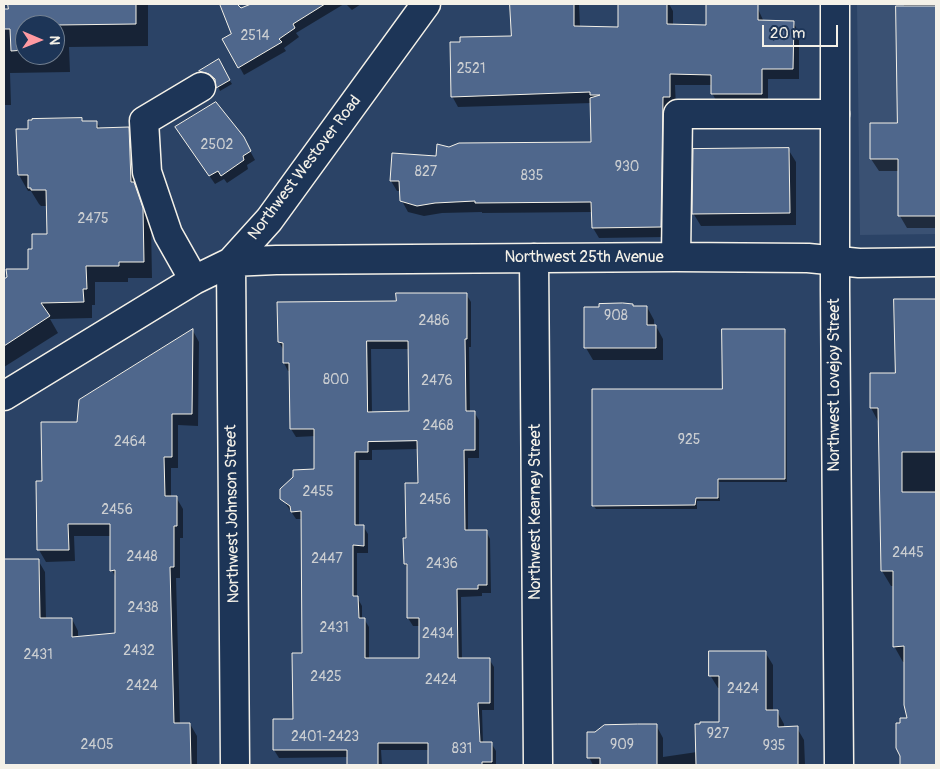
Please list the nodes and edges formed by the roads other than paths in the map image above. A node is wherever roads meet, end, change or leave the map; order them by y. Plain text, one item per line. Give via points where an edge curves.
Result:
1 (426, 4) edge
2 (835, 4) edge
3 (201, 87) dead end
4 (835, 114) junction
5 (676, 257) junction
6 (534, 258) junction
7 (835, 260) junction
8 (231, 262) junction
9 (936, 262) edge
10 (194, 280) junction
11 (4, 396) edge
12 (235, 765) edge
13 (538, 765) edge
14 (839, 765) edge

1 - 8 street, Northwest Westover Road via 269,220
2 - 4 street, Northwest Lovejoy Street
3 - 10 street via 144,121 147,172 168,234
4 - 5 street via 678,114
4 - 7 street, Northwest Lovejoy Street
5 - 6 street, Northwest 25th Avenue
5 - 7 street, Northwest 25th Avenue
6 - 8 street, Northwest 25th Avenue
6 - 13 street, Northwest Kearney Street
7 - 9 street, Northwest 25th Avenue via 859,263
7 - 14 street, Northwest Lovejoy Street
8 - 10 street, Northwest Westover Road
8 - 12 street, Northwest Johnson Street
10 - 11 street, Northwest Westover Road

